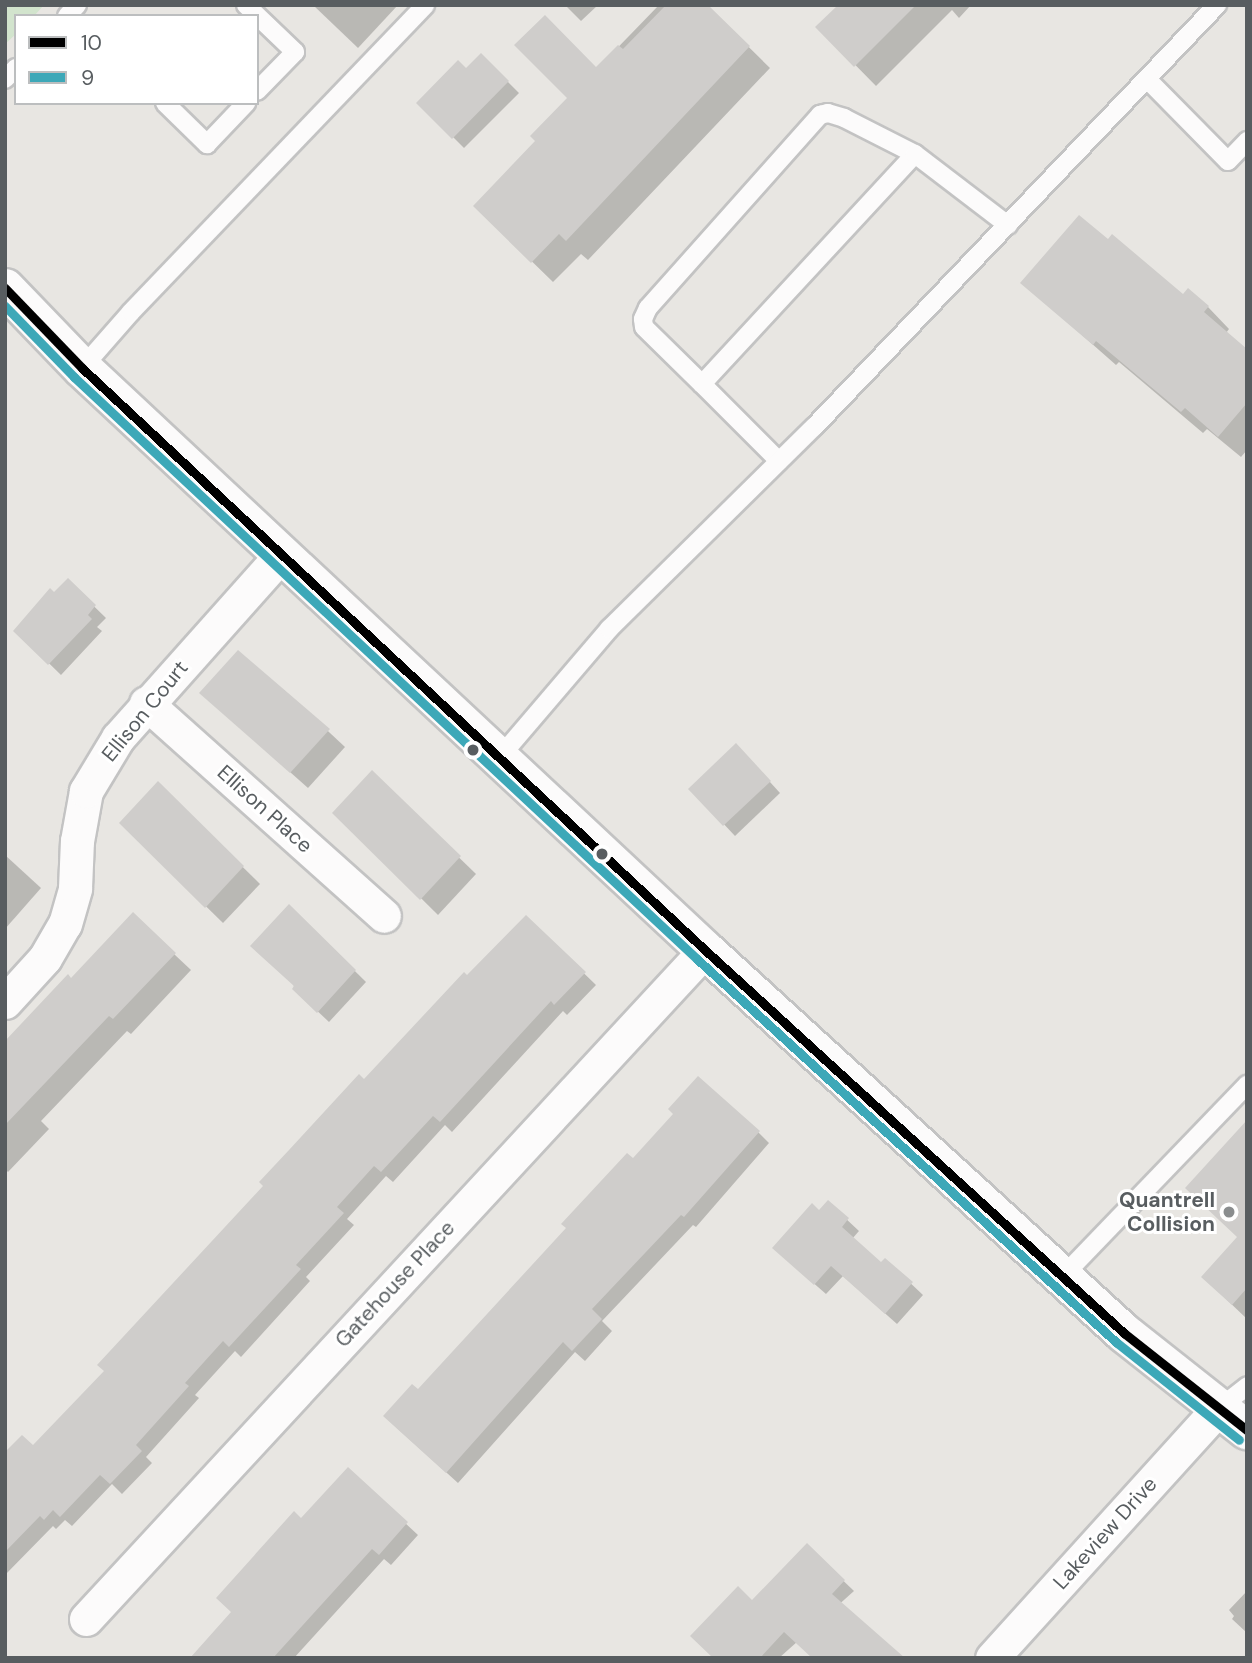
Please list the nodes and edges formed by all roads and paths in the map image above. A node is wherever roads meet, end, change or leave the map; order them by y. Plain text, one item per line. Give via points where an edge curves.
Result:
1 (425, 5) edge
2 (1217, 5) edge
3 (259, 17) edge
4 (1147, 79) junction
5 (259, 89) edge
6 (167, 105) edge
7 (244, 105) edge
8 (1247, 141) edge
9 (915, 154) junction
10 (1007, 225) junction
11 (9, 299) edge
12 (82, 368) junction
13 (702, 384) junction
14 (779, 461) junction
15 (281, 555) junction
16 (146, 703) junction
17 (499, 758) junction
18 (384, 916) dead end
19 (705, 950) junction
20 (5, 1002) edge
21 (1247, 1085) edge
22 (1062, 1277) junction
23 (1237, 1408) edge
24 (86, 1619) dead end
25 (992, 1658) edge

1 - 12 lane
2 - 4 lane
3 - 5 lane via 295,52
4 - 8 lane via 1228,161
4 - 10 lane
6 - 7 lane via 207,144
9 - 10 lane
9 - 13 lane
9 - 13 lane via 844,118 820,115 642,319 644,327
10 - 14 lane
11 - 12 main road
12 - 15 main road
13 - 14 lane
14 - 17 lane via 609,629
15 - 16 street, Ellison Court
15 - 17 main road
16 - 18 street, Ellison Place
16 - 20 street, Ellison Court via 86,791 76,841 75,888 65,924 45,958
17 - 19 main road
19 - 22 main road
19 - 24 street, Gatehouse Place
21 - 22 lane
22 - 23 main road via 1124,1332
23 - 25 street, Lakeview Drive

